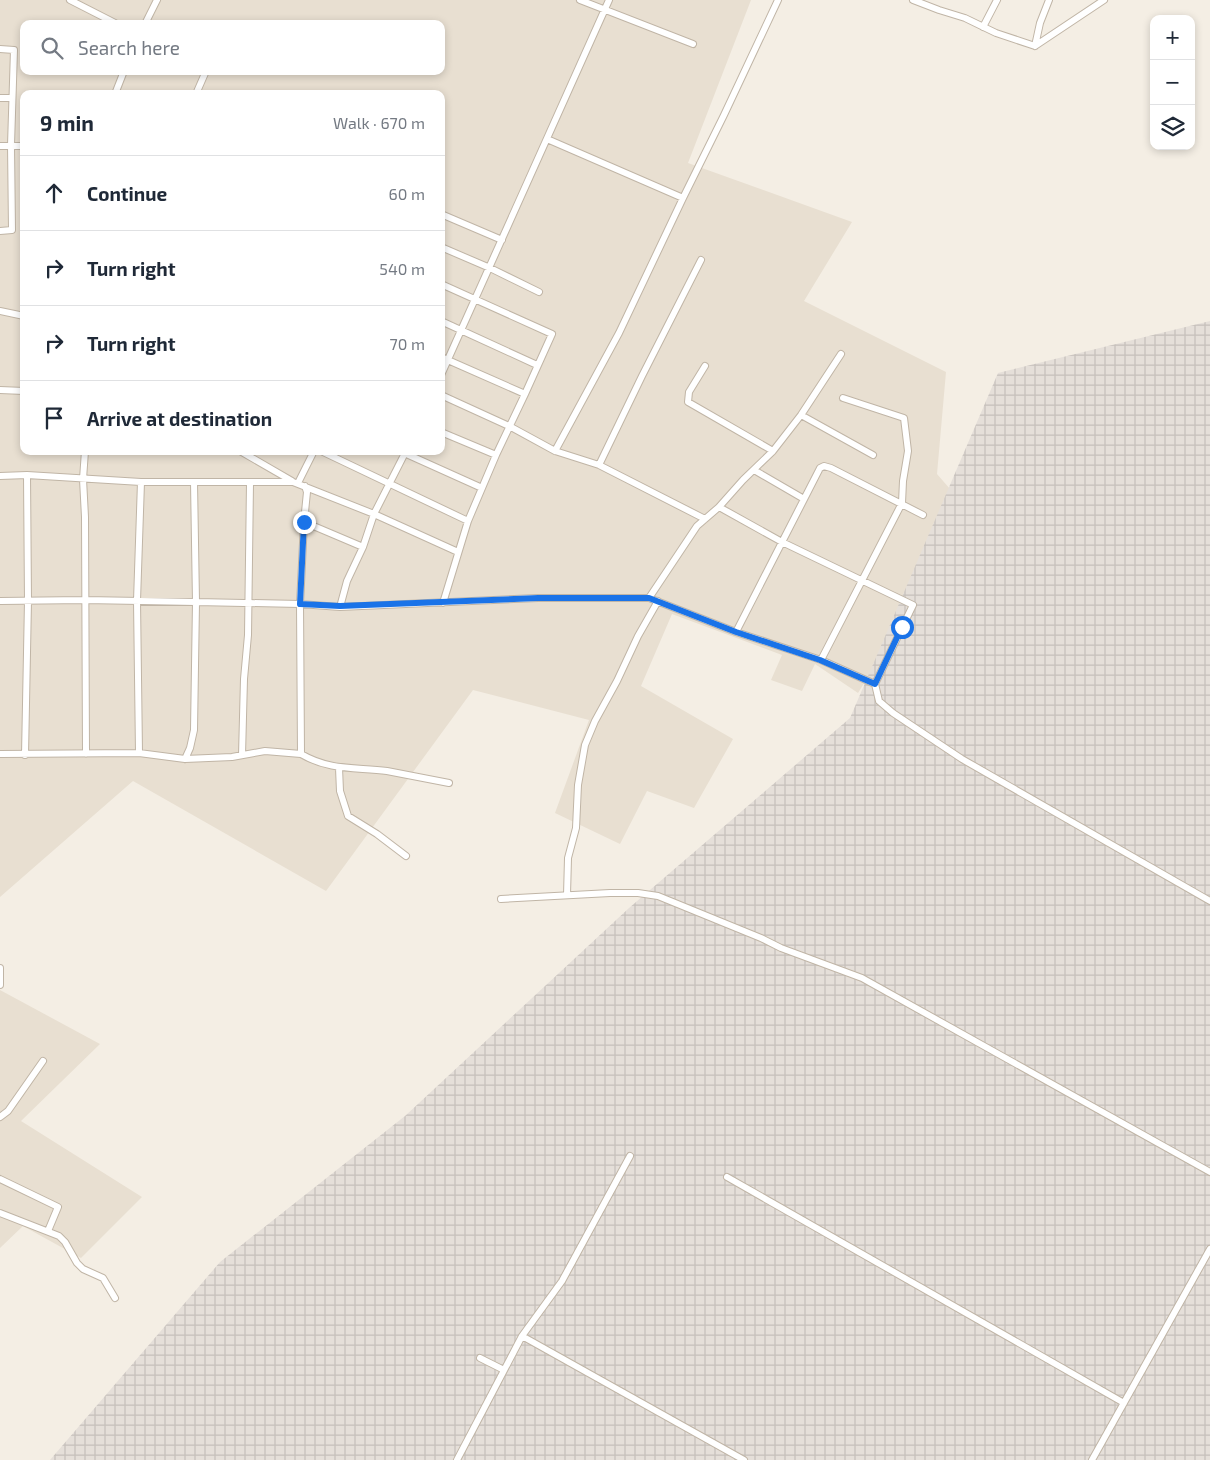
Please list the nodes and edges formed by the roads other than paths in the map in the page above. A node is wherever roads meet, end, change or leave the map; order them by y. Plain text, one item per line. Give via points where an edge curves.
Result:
1 (70, 0) edge
2 (158, 0) edge
3 (580, 0) edge
4 (609, 0) edge
5 (778, 0) edge
6 (913, 0) edge
7 (997, 0) edge
8 (1049, 0) edge
9 (1104, 0) edge
10 (604, 10) junction
11 (109, 20) edge
12 (148, 20) edge
13 (983, 27) junction
14 (693, 44) dead end
15 (1035, 46) junction
16 (0, 49) edge
17 (122, 75) edge
18 (204, 75) edge
19 (117, 90) edge
20 (198, 90) edge
21 (0, 98) edge
22 (12, 98) junction
23 (547, 139) junction
24 (11, 145) junction
25 (0, 146) edge
26 (20, 146) edge
27 (682, 198) junction
28 (445, 216) edge
29 (0, 231) edge
30 (502, 240) junction
31 (445, 249) edge
32 (701, 260) dead end
33 (490, 268) junction
34 (445, 286) edge
35 (539, 292) dead end
36 (476, 300) junction
37 (0, 311) edge
38 (20, 315) edge
39 (445, 323) edge
40 (462, 330) junction
41 (841, 354) dead end
42 (445, 359) edge
43 (537, 365) junction
44 (705, 366) dead end
45 (0, 390) edge
46 (20, 391) edge
47 (525, 394) junction
48 (445, 397) edge
49 (843, 398) dead end
50 (801, 415) junction
51 (509, 426) junction
52 (445, 434) edge
53 (555, 451) junction
54 (773, 451) junction
55 (85, 455) edge
56 (247, 455) edge
57 (312, 455) edge
58 (330, 455) edge
59 (403, 455) edge
60 (410, 455) edge
61 (496, 455) junction
62 (873, 455) dead end
63 (599, 465) junction
64 (754, 470) junction
65 (27, 475) junction
66 (0, 476) edge
67 (83, 479) junction
68 (141, 482) junction
69 (194, 482) junction
70 (296, 482) junction
71 (250, 483) junction
72 (390, 483) junction
73 (305, 486) junction
74 (482, 488) junction
75 (804, 499) junction
76 (902, 503) junction
77 (719, 507) junction
78 (374, 514) junction
79 (924, 515) dead end
80 (706, 519) junction
81 (468, 521) junction
82 (304, 522) junction
83 (782, 542) junction
84 (363, 547) junction
85 (458, 552) junction
86 (863, 580) junction
87 (649, 598) junction
88 (28, 600) junction
89 (84, 600) junction
90 (0, 601) edge
91 (136, 601) junction
92 (658, 601) junction
93 (196, 602) junction
94 (442, 602) junction
95 (247, 603) junction
96 (300, 604) junction
97 (340, 606) junction
98 (736, 632) junction
99 (820, 660) junction
100 (875, 684) junction
101 (139, 753) junction
102 (0, 754) edge
103 (86, 754) junction
104 (301, 754) junction
105 (25, 755) junction
106 (242, 755) junction
107 (185, 759) junction
108 (339, 768) junction
109 (449, 782) dead end
110 (406, 856) dead end
111 (567, 895) junction
112 (501, 899) dead end
113 (1210, 901) edge
114 (0, 968) edge
115 (0, 985) edge
116 (43, 1061) dead end
117 (0, 1117) edge
118 (630, 1156) dead end
119 (1210, 1172) edge
120 (727, 1178) dead end
121 (0, 1179) edge
122 (0, 1213) edge
123 (48, 1231) junction
124 (1210, 1249) edge
125 (115, 1298) dead end
126 (522, 1336) junction
127 (480, 1358) dead end
128 (504, 1370) junction
129 (1124, 1403) junction
130 (457, 1460) edge
131 (744, 1460) edge
132 (1092, 1460) edge

1 - 11 street
2 - 12 street
3 - 10 street
4 - 10 street
5 - 27 street
6 - 13 street
7 - 13 street
8 - 15 street
9 - 15 street
10 - 14 street
10 - 23 street
13 - 15 street
16 - 22 street via 14,50
17 - 19 street
18 - 20 street
21 - 22 street
22 - 24 street
23 - 27 street
23 - 30 street
24 - 25 street
24 - 26 street
24 - 29 street via 12,230
27 - 53 street via 619,333
28 - 30 street
30 - 33 street
31 - 33 street
32 - 63 street
33 - 35 street
33 - 36 street
34 - 36 street
36 - 40 street
36 - 43 street via 552,334
37 - 38 street
39 - 40 street
40 - 42 street
40 - 43 street
41 - 50 street
42 - 47 street
43 - 47 street
44 - 54 street via 688,402
45 - 46 street
47 - 51 street
48 - 51 street
49 - 76 street via 904,418 908,451
50 - 54 street
50 - 62 street
51 - 53 street
51 - 61 street
52 - 61 street
53 - 63 street
54 - 64 street
55 - 67 street
56 - 70 street
57 - 70 street
58 - 72 street
59 - 72 street
60 - 74 street
61 - 74 street
63 - 80 street
64 - 75 street
64 - 77 street
65 - 66 street
65 - 67 street
65 - 88 street
67 - 68 street
67 - 89 street
68 - 69 street
68 - 91 street
69 - 71 street
69 - 93 street
70 - 71 street
70 - 73 street
71 - 95 street
72 - 78 street
72 - 81 street
73 - 78 street
73 - 82 street
74 - 81 street
75 - 76 street via 824,466
75 - 83 street
76 - 79 street
76 - 86 street
77 - 80 street
77 - 83 street
78 - 84 street
78 - 85 street
80 - 87 street via 697,526
81 - 85 street
82 - 84 street
82 - 96 street
83 - 86 street
83 - 98 street
84 - 97 street via 347,581
85 - 94 street
86 - 99 street
86 - 100 street via 913,605
87 - 92 street
87 - 94 street
88 - 89 street
88 - 90 street
88 - 105 street
89 - 91 street
89 - 103 street
91 - 93 street
91 - 101 street
92 - 98 street
92 - 111 street via 585,745 578,785 576,828 568,858
93 - 95 street
93 - 107 street via 194,730
94 - 97 street
95 - 96 street
95 - 106 street
96 - 97 street
96 - 104 street
98 - 99 street
99 - 100 street
100 - 113 street via 879,701 949,750
101 - 103 street
101 - 107 street
102 - 105 street
103 - 105 street
104 - 106 street via 265,751
104 - 108 street
106 - 107 street
108 - 109 street via 386,771
108 - 110 street via 340,791 348,816
111 - 112 street
111 - 119 street via 638,893 658,896 862,978
114 - 115 street
116 - 117 street via 8,1111
118 - 126 street via 562,1282
120 - 129 street
121 - 123 street via 58,1207
122 - 123 street
123 - 125 street via 65,1242 84,1269 103,1278
124 - 129 street
126 - 128 street
126 - 131 street
127 - 128 street
128 - 130 street
129 - 132 street

